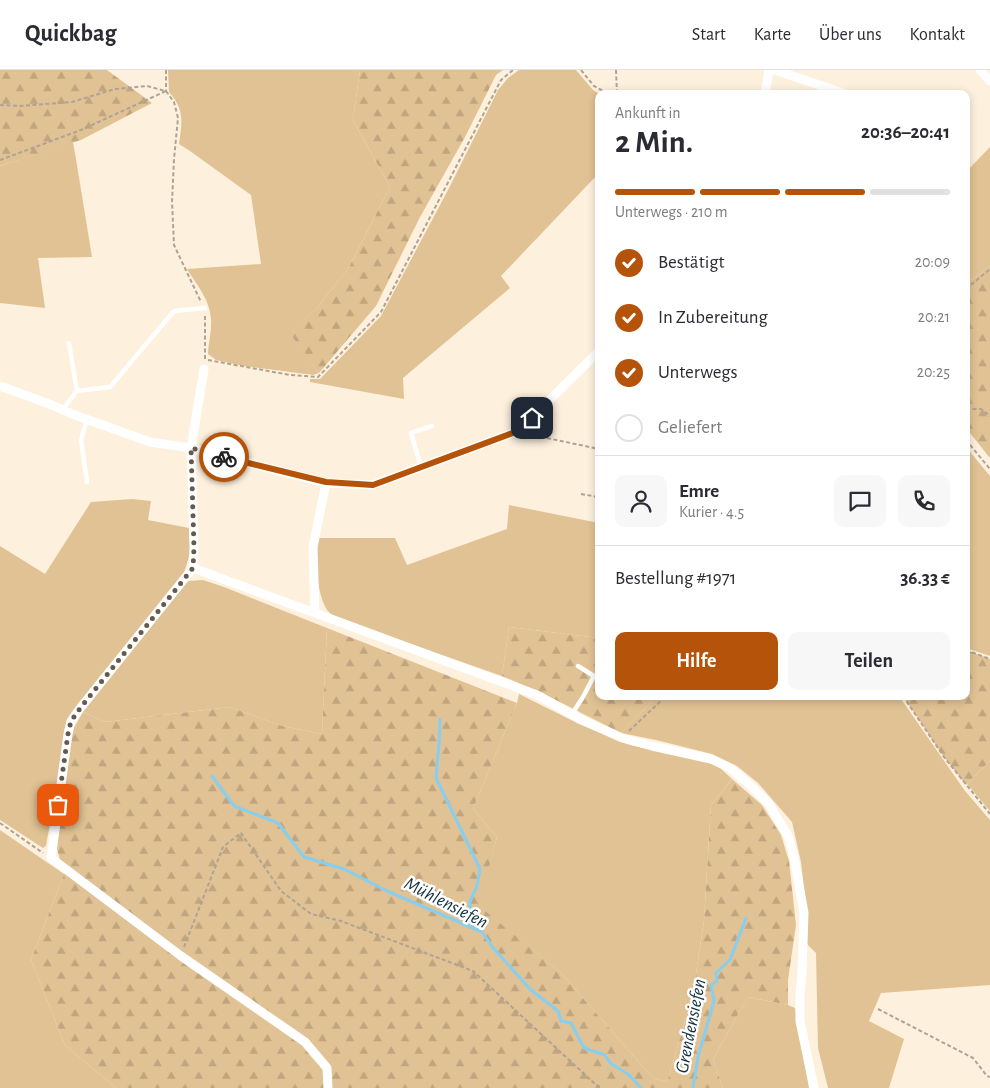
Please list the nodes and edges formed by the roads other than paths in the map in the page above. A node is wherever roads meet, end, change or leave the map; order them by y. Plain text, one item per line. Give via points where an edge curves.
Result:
1 (769, 70) edge
2 (775, 70) edge
3 (980, 70) edge
4 (990, 81) edge
5 (766, 90) edge
6 (834, 90) edge
7 (205, 308) road end
8 (69, 343) dead end
9 (595, 355) edge
10 (204, 369) road end
11 (0, 386) edge
12 (77, 391) junction
13 (63, 409) junction
14 (87, 420) junction
15 (432, 426) dead end
16 (191, 448) junction
17 (420, 467) junction
18 (87, 482) dead end
19 (326, 482) junction
20 (193, 568) junction
21 (315, 613) junction
22 (578, 666) dead end
23 (572, 714) junction
24 (328, 1088) edge
25 (814, 1088) edge

1 - 5 street
2 - 6 street
3 - 4 street
7 - 12 lane via 174,311 110,387
8 - 12 lane
9 - 17 street via 518,431
10 - 16 street
11 - 13 street
12 - 13 lane
13 - 14 street
14 - 16 street via 150,442
14 - 18 lane via 81,440
15 - 17 lane via 411,433
16 - 19 street
16 - 20 street
17 - 19 street via 373,485
19 - 21 street via 312,547
20 - 21 street
20 - 24 street via 71,721 52,858 181,956 305,1042 327,1068
21 - 23 street via 537,695
22 - 23 lane via 594,676
23 - 25 street via 622,738 711,758 730,768 769,804 788,836 804,913 800,1021

